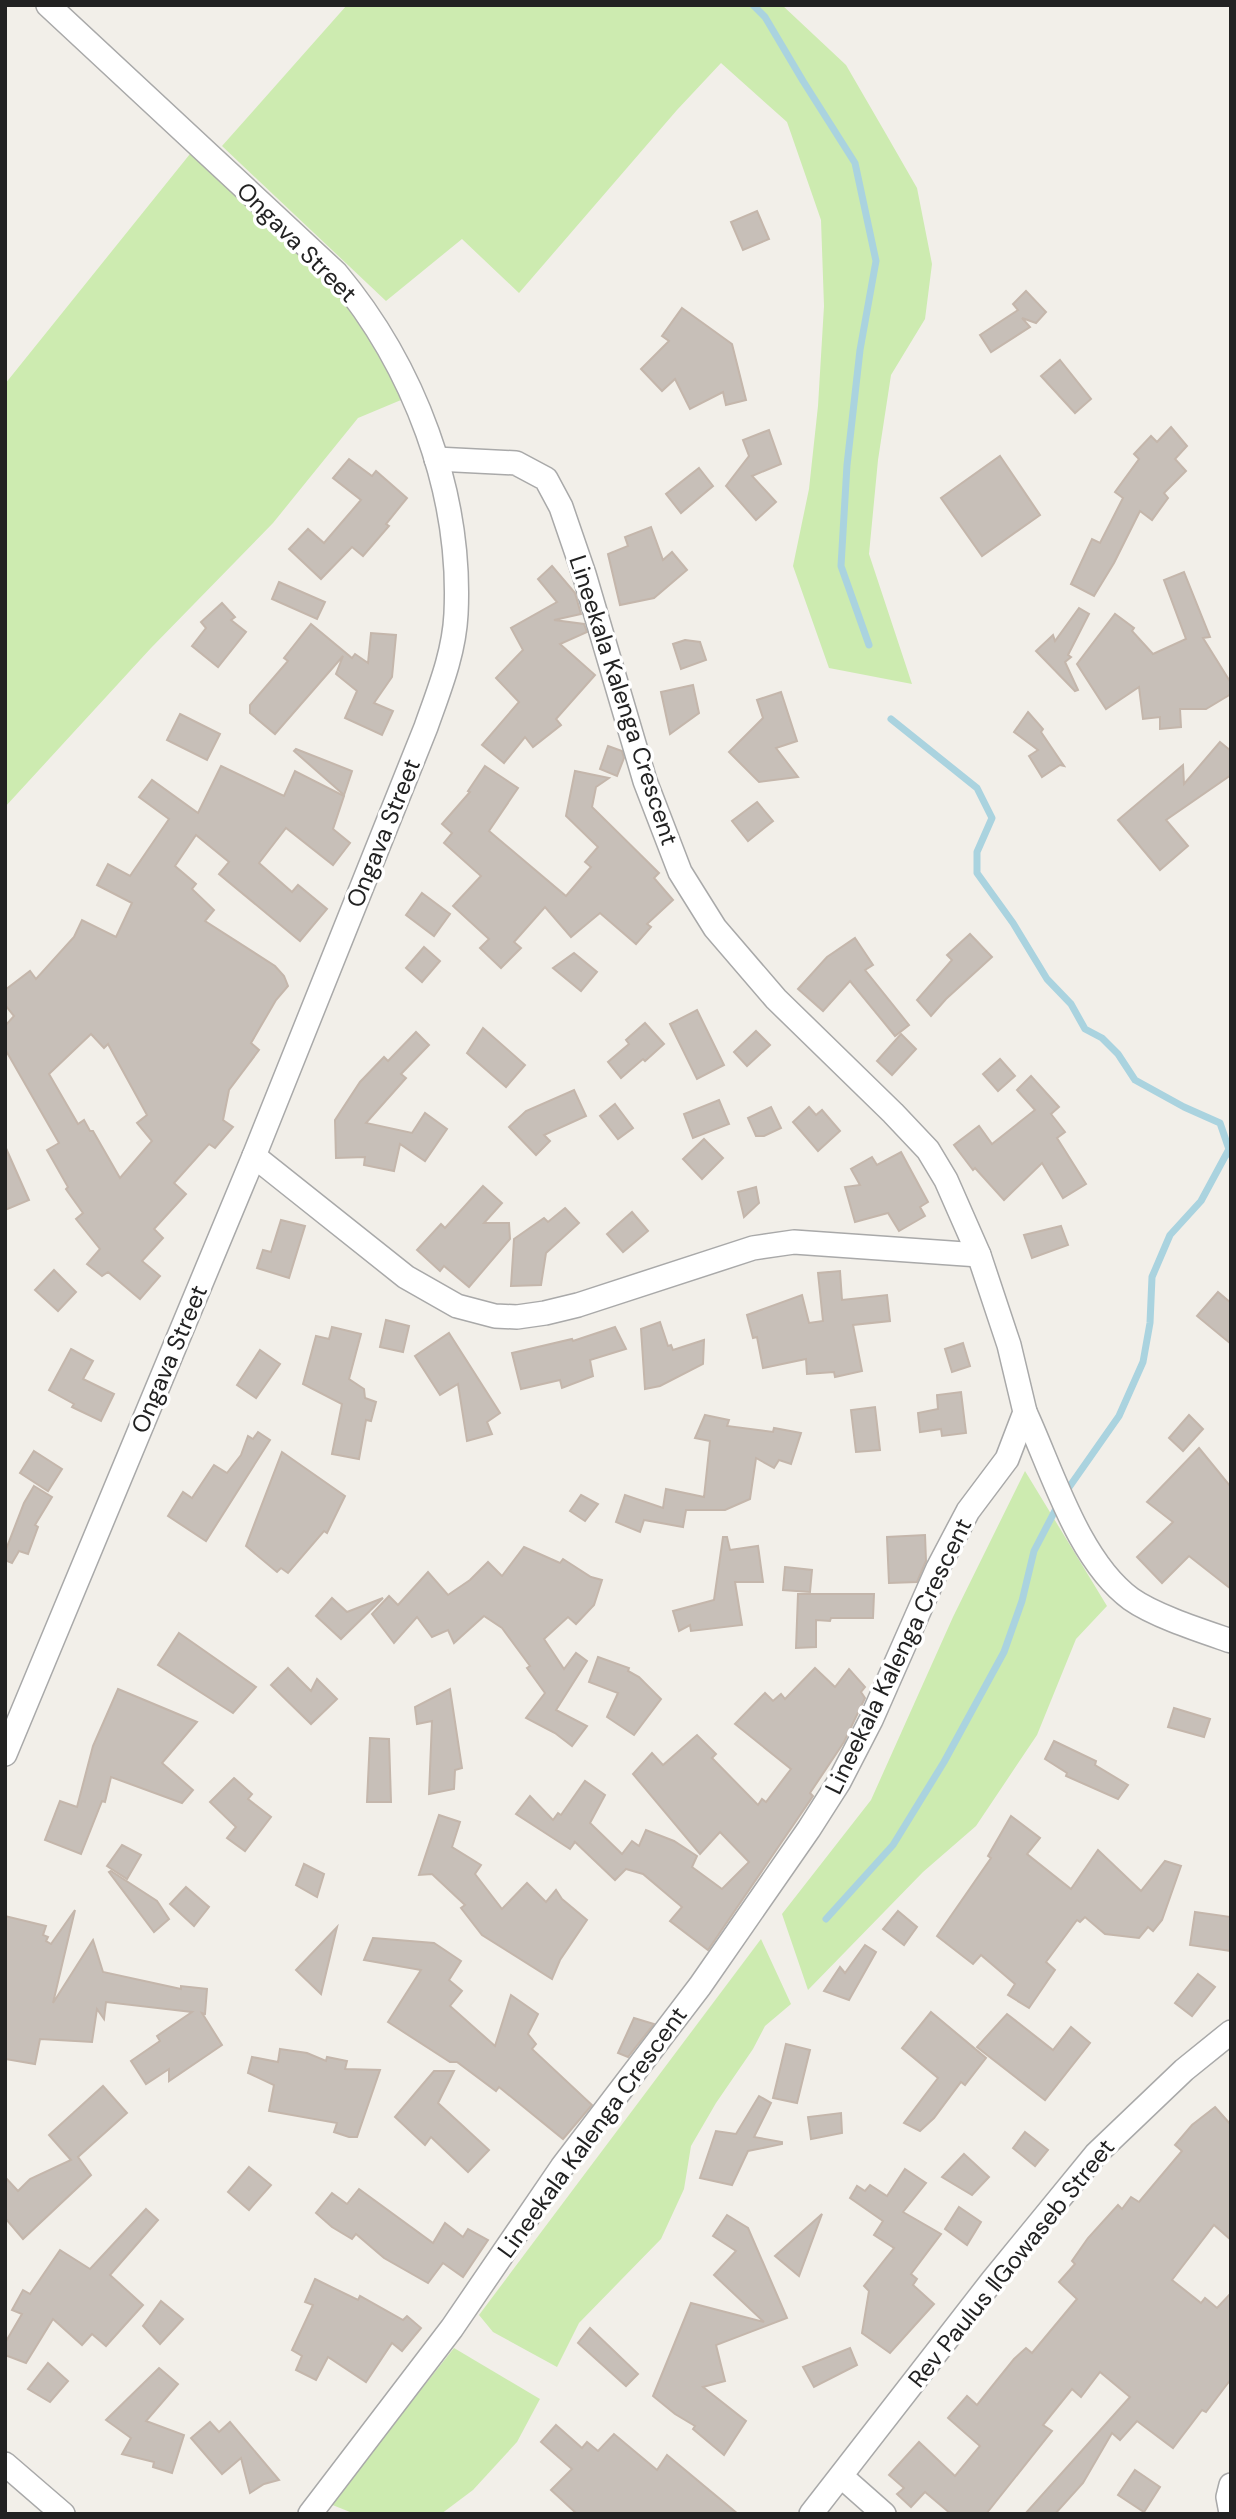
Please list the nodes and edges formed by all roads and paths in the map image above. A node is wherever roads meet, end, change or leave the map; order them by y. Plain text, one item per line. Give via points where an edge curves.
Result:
1 (48, 5) edge
2 (436, 459) junction
3 (254, 1156) junction
4 (979, 1255) junction
5 (1025, 1412) junction
6 (1231, 1641) edge
7 (5, 1754) edge
8 (1231, 2032) edge
9 (5, 2464) edge
10 (841, 2476) junction
11 (1231, 2485) edge
12 (1231, 2513) edge
13 (63, 2514) edge
14 (310, 2514) edge
15 (811, 2514) edge
16 (884, 2514) edge

1 - 2 street, Ongava Street via 342,281 402,371
2 - 3 street, Ongava Street via 455,557 456,615 448,667
2 - 4 street, Lineekala Kalenga Crescent via 516,463 546,479 584,573 645,780 680,872 715,928 776,999 928,1150
3 - 4 street via 407,1277 457,1306 495,1316 545,1313 578,1305 752,1248 794,1242
3 - 7 street, Ongava Street
4 - 5 street, Lineekala Kalenga Crescent
5 - 6 street via 1065,1508 1111,1579 1132,1599
5 - 14 street, Lineekala Kalenga Crescent via 1007,1459 968,1511 937,1568 871,1720 809,1829 699,1986 562,2167 452,2328
8 - 10 street, Rev Paulus ǁGowaseb Street via 1096,2154
9 - 13 street
10 - 15 street, Rev Paulus ǁGowaseb Street
10 - 16 street
11 - 12 street

